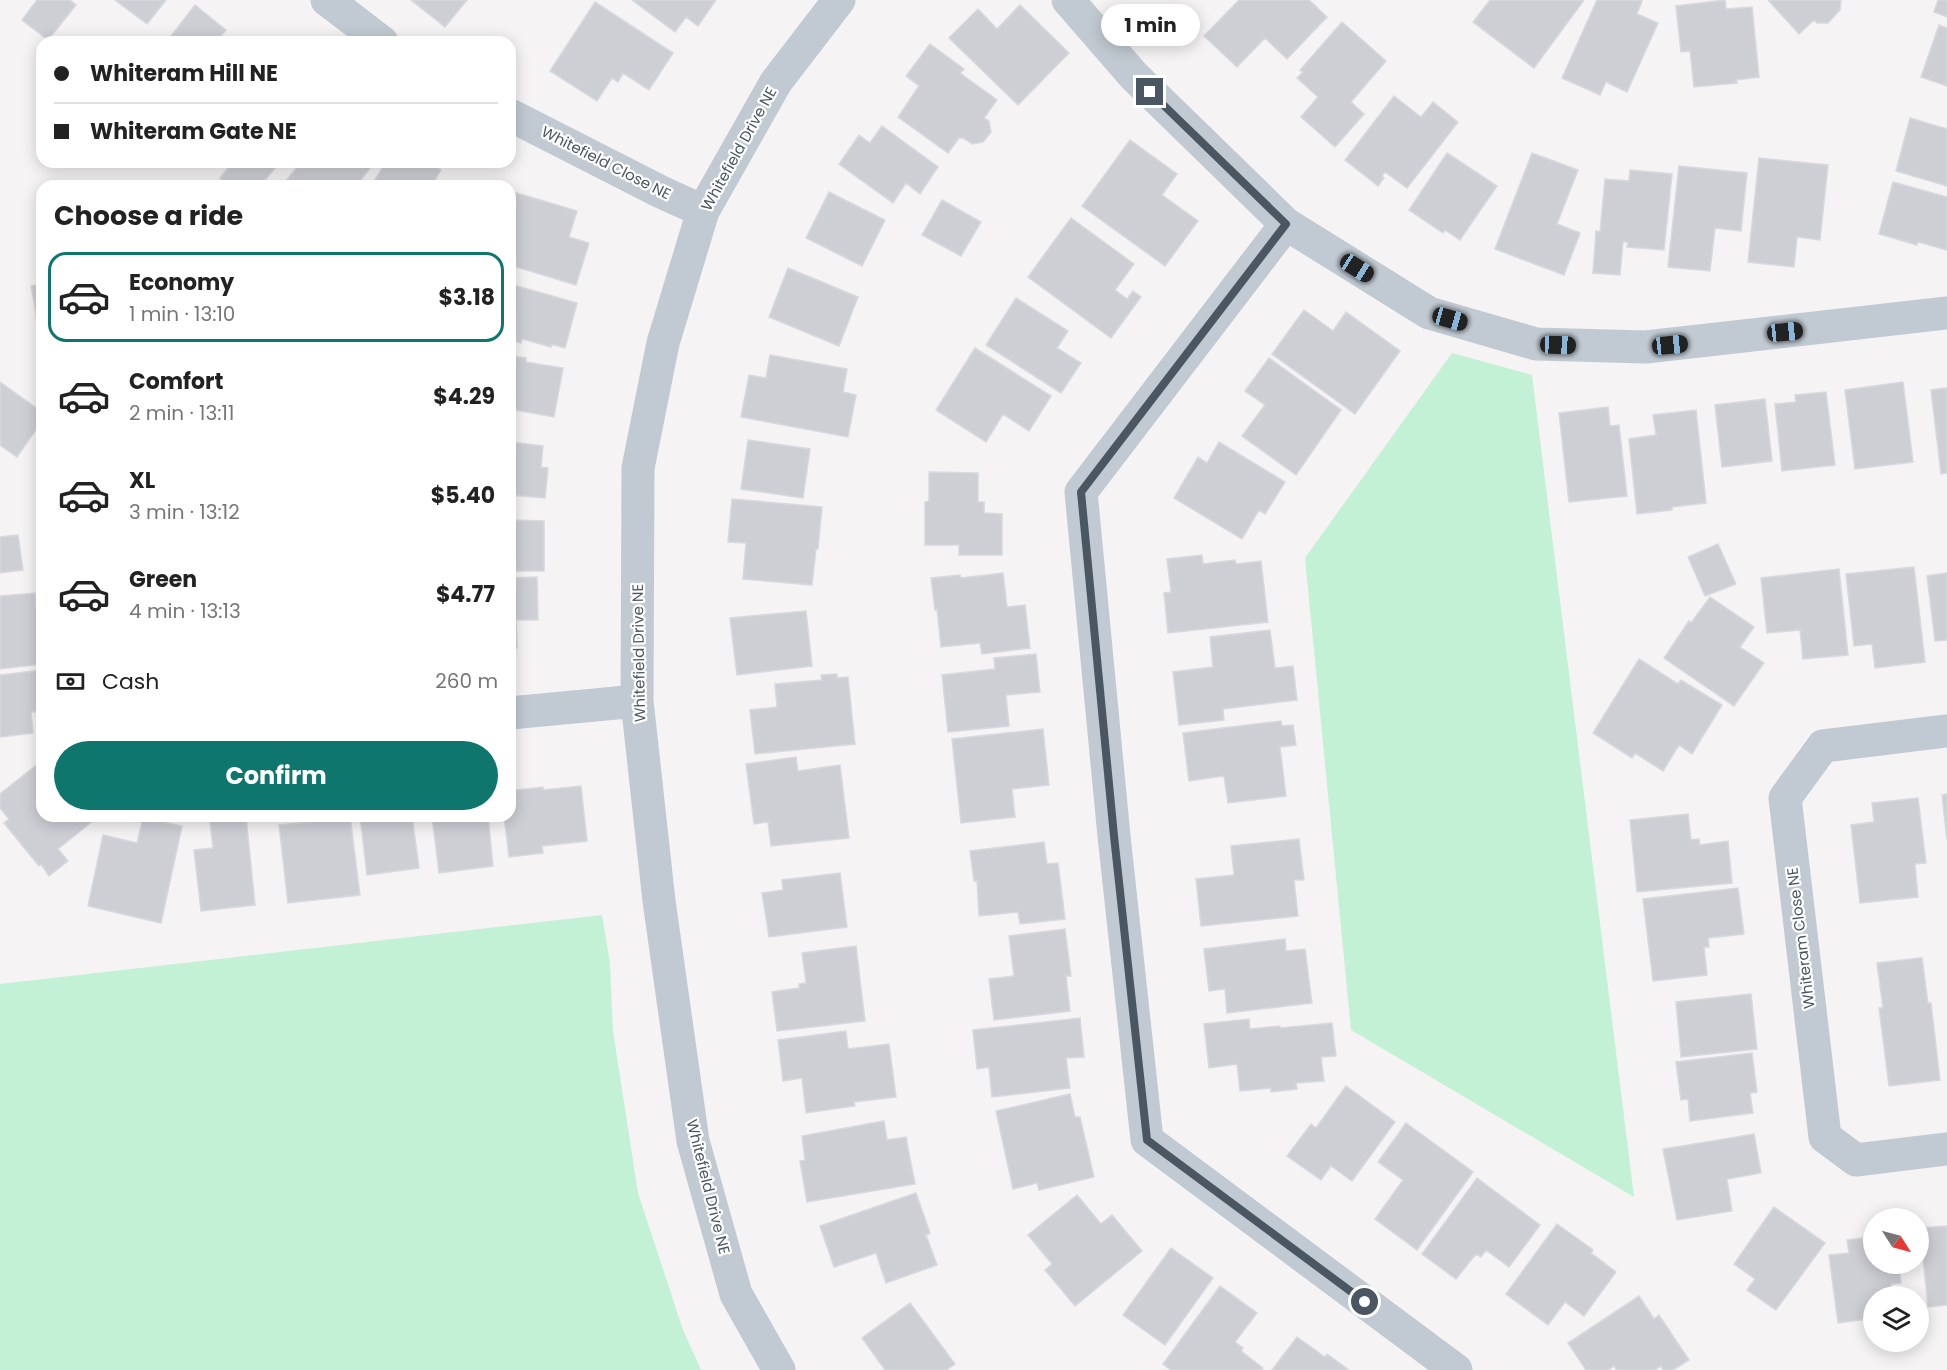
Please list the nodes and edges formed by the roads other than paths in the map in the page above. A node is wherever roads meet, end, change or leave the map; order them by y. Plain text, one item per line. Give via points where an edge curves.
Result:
1 (327, 0) edge
2 (839, 0) edge
3 (1068, 0) edge
4 (374, 36) edge
5 (516, 118) edge
6 (703, 211) junction
7 (1286, 224) junction
8 (1947, 313) edge
9 (637, 700) junction
10 (516, 712) edge
11 (1947, 731) edge
12 (1947, 1149) edge
13 (779, 1370) edge
14 (1456, 1370) edge

1 - 4 street
2 - 6 street, Whitefield Drive NE via 776,82
3 - 7 street via 1134,76
5 - 6 street, Whitefield Close NE
6 - 9 street, Whitefield Drive NE via 663,343 638,468
7 - 8 street via 1429,313 1536,344 1646,347
7 - 14 street via 1081,492 1147,1140
9 - 10 street
9 - 13 street, Whitefield Drive NE via 659,901 693,1141 736,1294
11 - 12 street, Whiteram Close NE via 1823,746 1785,798 1825,1137 1856,1160

